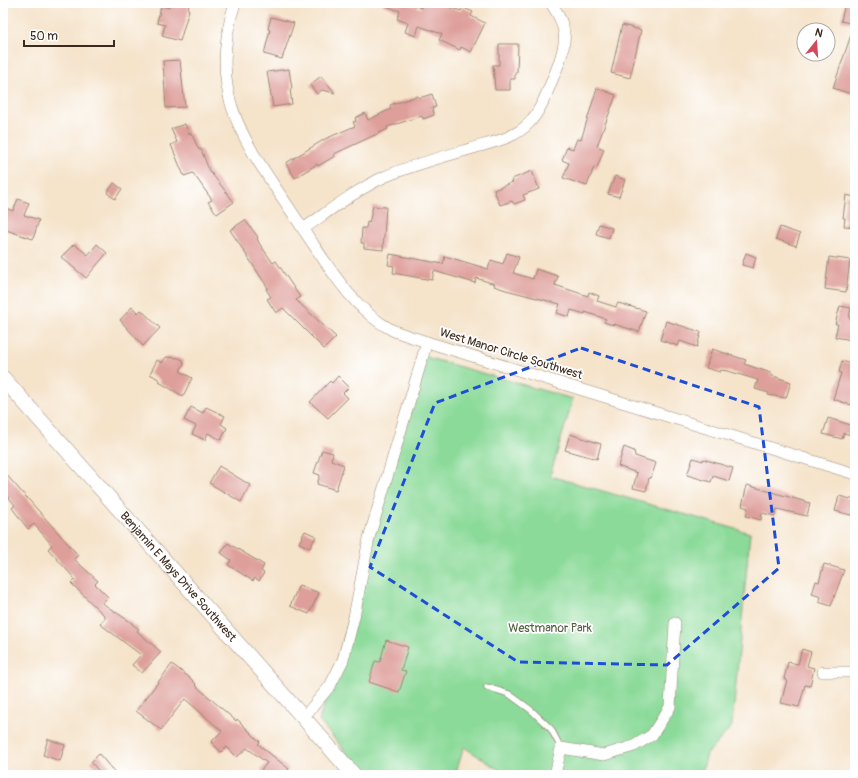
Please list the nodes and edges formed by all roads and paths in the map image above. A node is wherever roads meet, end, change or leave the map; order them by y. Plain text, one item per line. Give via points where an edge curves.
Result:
1 (235, 3) edge
2 (551, 3) edge
3 (303, 229) junction
4 (427, 342) junction
5 (3, 378) edge
6 (855, 474) edge
7 (675, 623) dead end
8 (823, 672) dead end
9 (855, 672) edge
10 (487, 687) dead end
11 (303, 718) junction
12 (561, 748) junction
13 (354, 775) edge
14 (555, 775) edge

1 - 3 street via 224,52 225,82 232,111 242,136
2 - 3 street via 563,25 564,51 540,108 528,125 508,137 384,178 353,194
3 - 4 street via 347,292 364,310 392,330
4 - 6 street, West Manor Circle Southwest
4 - 11 street, West Manor Circle Southwest via 369,538 343,660 330,686
5 - 11 street, Benjamin E Mays Drive Southwest
7 - 12 street via 670,707 652,735 634,746 604,755
8 - 9 street
10 - 12 lane via 509,694 531,710 551,729
11 - 13 street, Benjamin E Mays Drive Southwest
12 - 14 street

